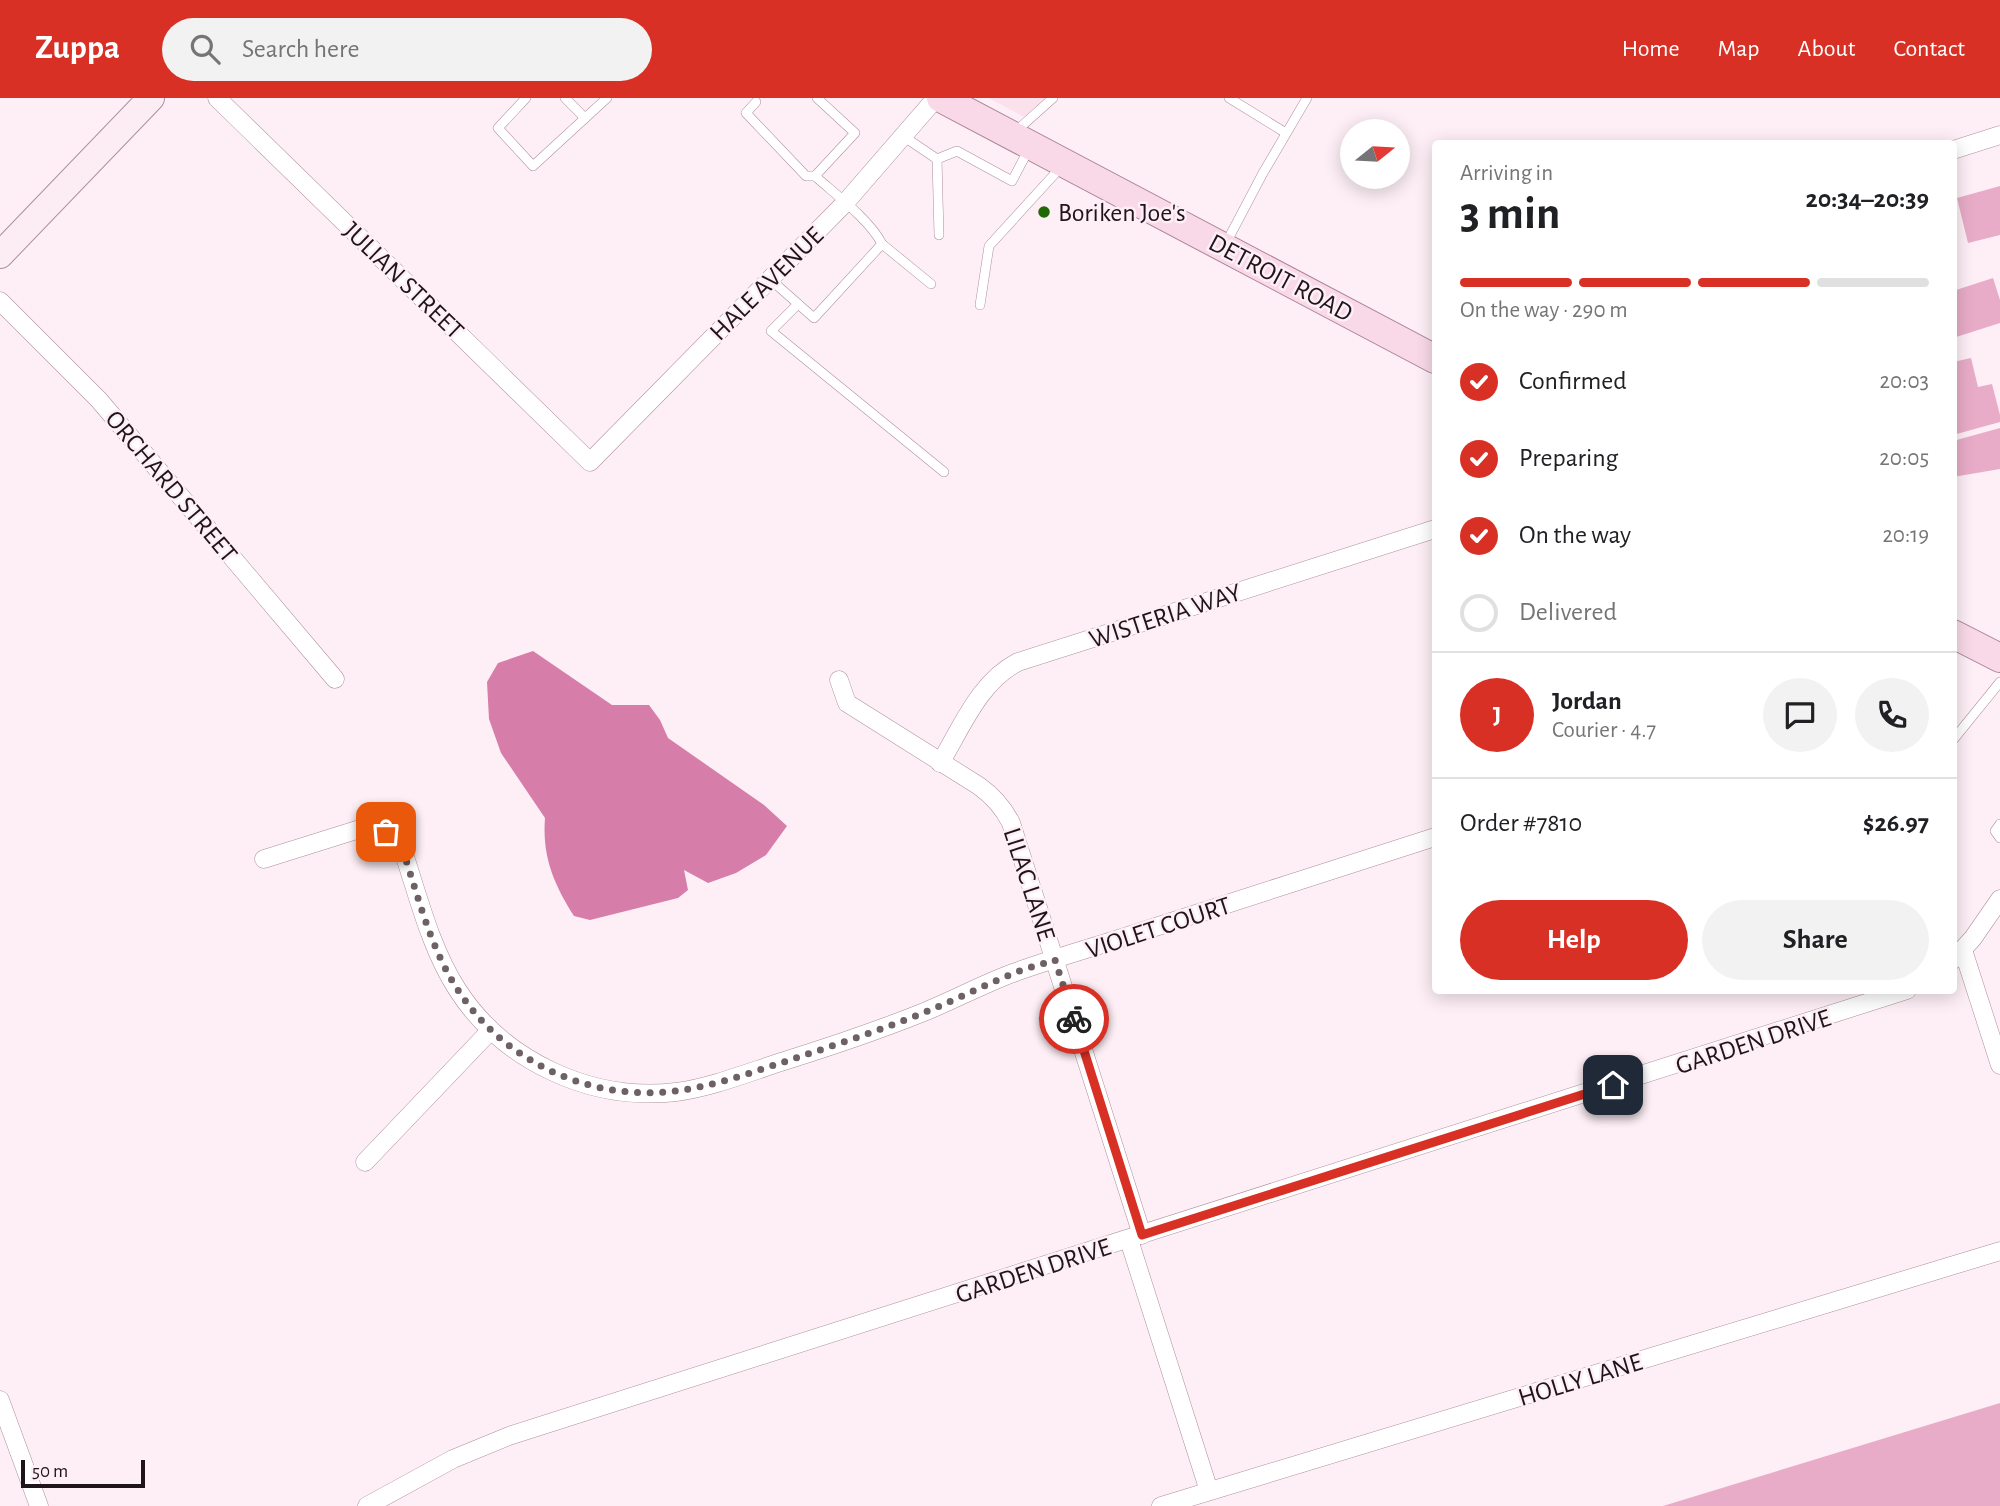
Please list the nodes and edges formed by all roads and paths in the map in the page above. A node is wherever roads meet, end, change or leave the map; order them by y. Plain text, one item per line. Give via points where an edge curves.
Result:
1 (151, 98) edge
2 (217, 98) edge
3 (526, 98) edge
4 (565, 98) edge
5 (607, 98) edge
6 (817, 98) edge
7 (939, 98) edge
8 (1053, 98) edge
9 (1228, 98) edge
10 (1307, 98) edge
11 (756, 102) dead end
12 (585, 118) junction
13 (1286, 133) junction
14 (2000, 135) edge
15 (903, 136) junction
16 (1022, 140) junction
17 (1957, 149) edge
18 (937, 159) junction
19 (1065, 163) junction
20 (815, 176) junction
21 (845, 203) junction
22 (939, 235) dead end
23 (882, 244) junction
24 (1224, 247) junction
25 (0, 255) edge
26 (769, 279) junction
27 (931, 284) dead end
28 (0, 301) edge
29 (797, 304) junction
30 (980, 305) dead end
31 (1432, 351) edge
32 (590, 462) joint
33 (944, 472) dead end
34 (1432, 530) edge
35 (1957, 636) edge
36 (2000, 658) edge
37 (335, 679) dead end
38 (839, 680) dead end
39 (2000, 682) edge
40 (1957, 726) edge
41 (1961, 730) junction
42 (1957, 735) edge
43 (940, 762) junction
44 (2000, 824) edge
45 (1432, 838) edge
46 (2000, 838) edge
47 (264, 859) dead end
48 (2000, 899) edge
49 (1958, 955) edge
50 (1055, 960) junction
51 (1894, 994) edge
52 (491, 1030) junction
53 (2000, 1065) edge
54 (365, 1162) dead end
55 (1135, 1237) junction
56 (2000, 1251) edge
57 (0, 1400) edge
58 (1209, 1491) junction
59 (39, 1506) edge
60 (368, 1506) edge
61 (1160, 1506) edge

1 - 25 street
2 - 32 street, JULIAN STREET
3 - 12 lane via 498,128 533,166
4 - 12 lane
5 - 12 lane
6 - 20 lane via 855,133
7 - 15 street, HALE AVENUE
7 - 16 main road, DETROIT ROAD via 970,108
8 - 16 lane
9 - 13 lane
10 - 13 lane
11 - 20 lane via 746,113 806,176
13 - 24 lane
14 - 17 street
15 - 18 lane
15 - 21 street, HALE AVENUE
16 - 18 lane via 1012,181 957,151
16 - 19 main road, DETROIT ROAD
18 - 22 lane
19 - 24 main road, DETROIT ROAD
19 - 30 lane via 989,246
20 - 21 lane
21 - 23 lane
21 - 26 street, HALE AVENUE
23 - 27 lane
23 - 29 lane via 814,318
24 - 31 main road, DETROIT ROAD
26 - 29 lane
26 - 32 street, HALE AVENUE
28 - 37 street, ORCHARD STREET via 99,400
29 - 33 lane via 771,331
34 - 43 street, WISTERIA WAY via 1018,662 991,681
35 - 36 main road
38 - 43 street, LILAC LANE via 847,704
39 - 41 lane
40 - 41 lane
41 - 42 lane
43 - 50 street, LILAC LANE via 992,795 1011,823
44 - 46 lane via 1995,831
45 - 50 street, VIOLET COURT
47 - 52 street, VIOLET COURT via 363,828 386,832 402,848 447,973
48 - 49 street
49 - 53 street
50 - 52 street, VIOLET COURT via 856,1038 718,1083 674,1092 624,1092 575,1081 522,1055
50 - 55 street, LILAC LANE
51 - 55 street, GARDEN DRIVE
52 - 54 street
55 - 58 street, LILAC LANE
55 - 60 street, GARDEN DRIVE via 509,1436 453,1459
56 - 58 street, HOLLY LANE
57 - 59 street
58 - 61 street, HOLLY LANE

